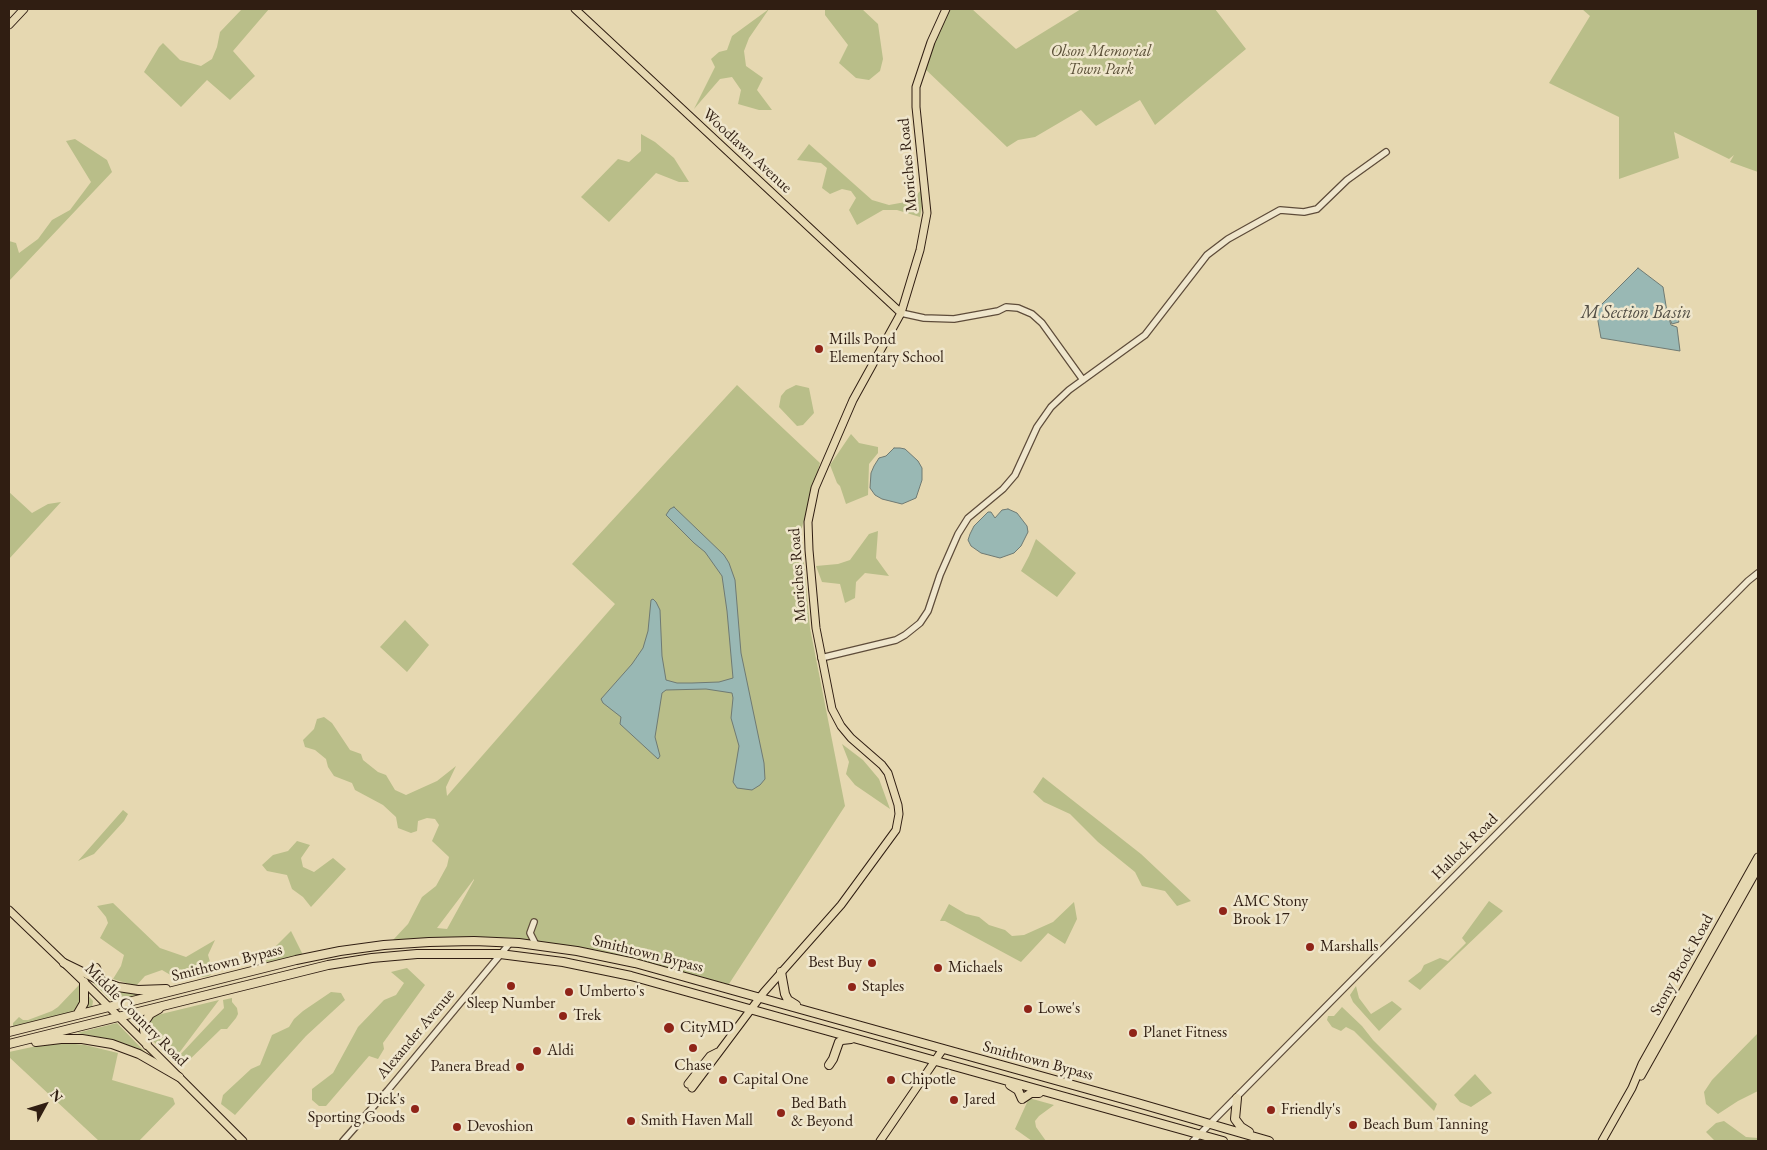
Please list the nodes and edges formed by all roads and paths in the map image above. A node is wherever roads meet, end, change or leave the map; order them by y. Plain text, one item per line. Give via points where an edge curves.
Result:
1 (24, 9) edge
2 (575, 9) edge
3 (946, 9) edge
4 (9, 25) edge
5 (1386, 152) dead end
6 (901, 313) junction
7 (1083, 380) junction
8 (1758, 574) edge
9 (821, 658) junction
10 (1758, 857) edge
11 (1758, 868) edge
12 (9, 910) edge
13 (534, 922) dead end
14 (510, 943) junction
15 (536, 945) junction
16 (500, 954) junction
17 (64, 963) joint
18 (781, 972) junction
19 (86, 978) junction
20 (195, 986) junction
21 (1687, 990) junction
22 (760, 998) junction
23 (169, 1004) junction
24 (109, 1008) junction
25 (751, 1009) junction
26 (811, 1012) junction
27 (77, 1015) junction
28 (118, 1016) junction
29 (823, 1029) junction
30 (9, 1032) edge
31 (858, 1039) junction
32 (9, 1044) edge
33 (147, 1045) junction
34 (943, 1049) junction
35 (936, 1061) junction
36 (180, 1077) junction
37 (997, 1078) junction
38 (690, 1086) dead end
39 (1054, 1094) junction
40 (1237, 1098) junction
41 (1211, 1124) junction
42 (1200, 1135) junction
43 (1260, 1138) junction
44 (243, 1141) edge
45 (343, 1141) edge
46 (880, 1141) edge
47 (1193, 1141) edge
48 (1223, 1141) edge
49 (1269, 1141) edge
50 (1602, 1141) edge

1 - 4 main road
2 - 6 main road, Woodlawn Avenue
3 - 6 main road, Moriches Road via 932,37 916,87 926,222
5 - 7 street via 1347,180 1317,209 1310,212 1280,210 1214,249 1144,335
6 - 7 street via 954,319 1006,307 1018,308 1042,323
6 - 9 main road, Moriches Road via 853,400 815,488 809,515 808,550
7 - 9 street via 1046,413 1015,475 963,526 920,623 896,640
8 - 40 street, Hallock Road
9 - 18 main road, Moriches Road via 832,709 851,738 888,773 899,814 896,830 841,905
10 - 21 main road, Stony Brook Road
11 - 21 main road, Stony Brook Road
12 - 17 main road, Middle Country Road
13 - 15 street via 530,933
14 - 15 highway, Smithtown Bypass
14 - 16 street, Alexander Avenue
14 - 20 highway, Smithtown Bypass via 444,941 370,947 304,958
15 - 22 highway, Smithtown Bypass via 621,960
16 - 23 highway, Smithtown Bypass via 431,954 358,960 299,971
16 - 25 highway, Smithtown Bypass via 602,969
16 - 45 street, Alexander Avenue
17 - 19 highway
18 - 22 main road, Moriches Road
18 - 26 highway via 787,998
19 - 20 highway via 138,990
19 - 24 main road, Middle Country Road
19 - 27 highway via 84,1003
20 - 24 highway, Smithtown Bypass
21 - 50 main road, Stony Brook Road via 1647,1067
22 - 25 main road, Moriches Road
22 - 26 highway, Smithtown Bypass
23 - 28 highway, Smithtown Bypass
23 - 33 highway via 146,1019
24 - 27 highway, Smithtown Bypass
24 - 28 main road, Middle Country Road
25 - 29 highway, Smithtown Bypass
25 - 38 main road, Moriches Road via 715,1059
26 - 34 highway, Smithtown Bypass
27 - 30 highway, Smithtown Bypass
28 - 32 highway, Smithtown Bypass
28 - 33 main road, Middle Country Road
29 - 31 highway, Smithtown Bypass
29 - 31 highway via 833,1040 829,1065 840,1041
31 - 35 highway, Smithtown Bypass
32 - 36 highway via 61,1039 97,1040 133,1052
33 - 36 main road, Middle Country Road
34 - 35 main road
34 - 41 highway, Smithtown Bypass
35 - 37 highway, Smithtown Bypass
35 - 46 main road
36 - 44 main road, Middle Country Road
37 - 39 highway, Smithtown Bypass
37 - 39 highway via 1016,1088 1022,1099 1031,1093
39 - 42 highway, Smithtown Bypass
40 - 41 street, Hallock Road
40 - 43 highway via 1236,1121
41 - 42 street, Hallock Road
41 - 43 highway, Smithtown Bypass
42 - 47 street, Hallock Road
42 - 48 highway, Smithtown Bypass
43 - 49 highway, Smithtown Bypass

